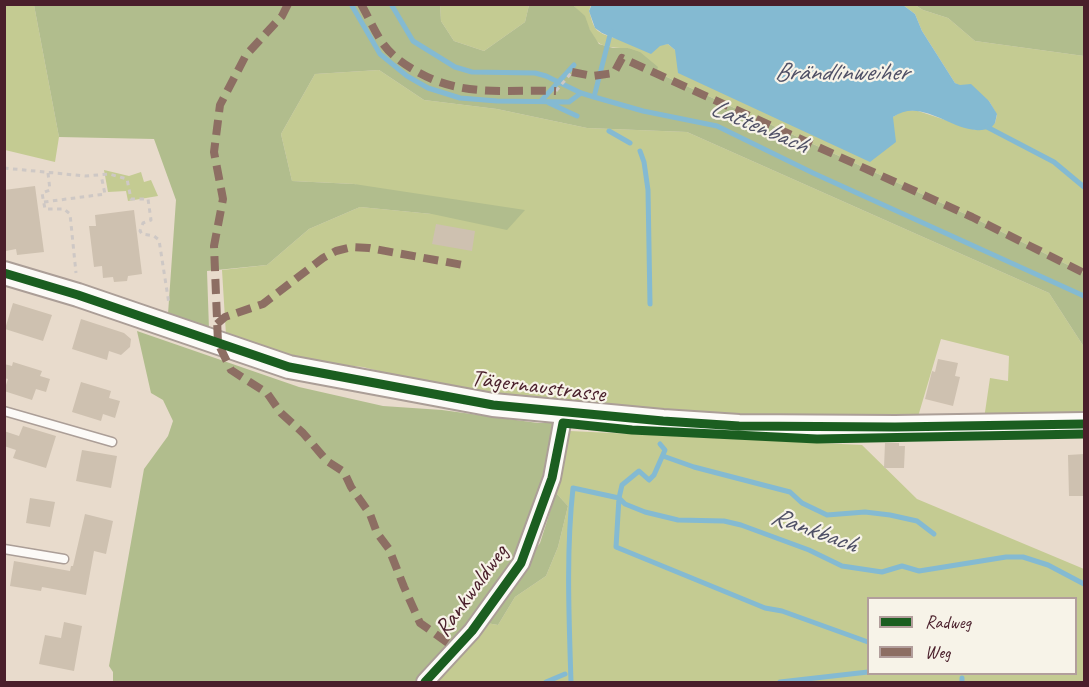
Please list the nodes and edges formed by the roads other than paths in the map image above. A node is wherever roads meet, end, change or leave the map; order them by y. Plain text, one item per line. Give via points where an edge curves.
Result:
1 (4, 273) edge
2 (4, 411) edge
3 (564, 412) junction
4 (1084, 424) edge
5 (112, 442) dead end
6 (4, 549) edge
7 (64, 559) dead end
8 (425, 682) edge

1 - 3 street, Tägernaustrasse via 300,370 493,405
2 - 5 lane
3 - 4 street, Tägernaustrasse via 739,426
3 - 8 street, Rankwaldweg via 552,478 521,563 472,631
6 - 7 lane

